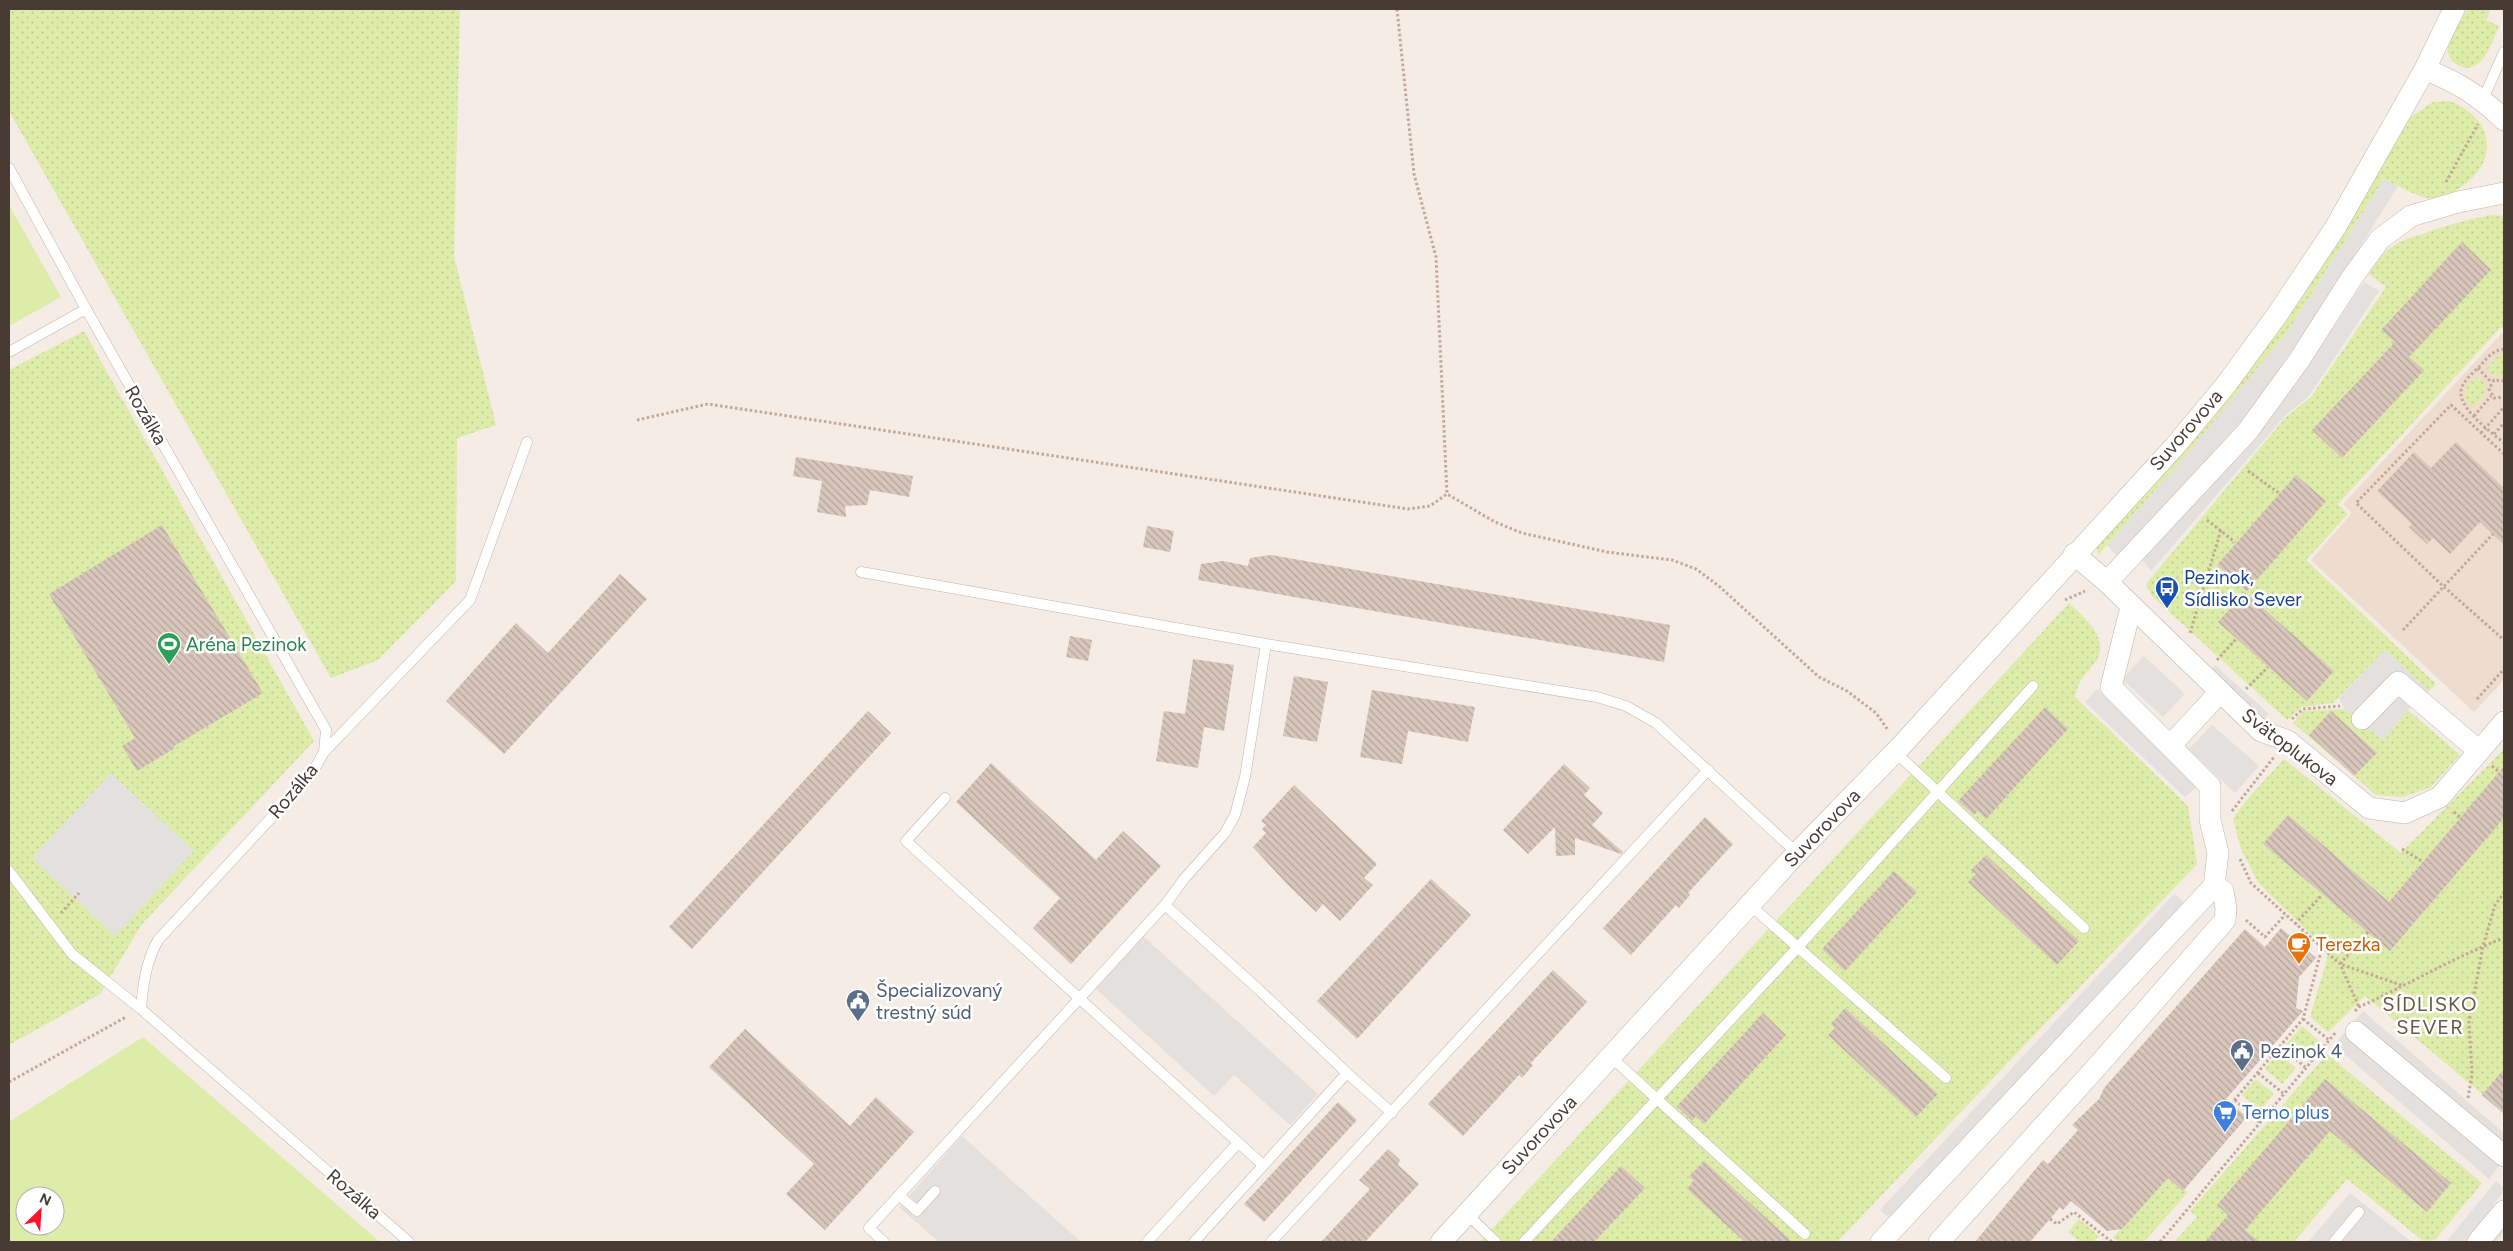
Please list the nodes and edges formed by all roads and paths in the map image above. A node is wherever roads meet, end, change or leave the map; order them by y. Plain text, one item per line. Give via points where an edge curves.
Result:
1 (1397, 9) edge
2 (2454, 9) edge
3 (2504, 52) edge
4 (2425, 69) junction
5 (2482, 109) junction
6 (2504, 120) edge
7 (9, 168) edge
8 (2445, 184) dead end
9 (2504, 193) edge
10 (86, 310) junction
11 (2504, 349) edge
12 (9, 352) edge
13 (2478, 368) junction
14 (2504, 381) edge
15 (2491, 382) junction
16 (2492, 396) junction
17 (2504, 397) edge
18 (2504, 407) edge
19 (2474, 416) junction
20 (637, 420) dead end
21 (2504, 423) edge
22 (2486, 427) junction
23 (2481, 432) junction
24 (2494, 434) junction
25 (527, 442) dead end
26 (2504, 443) edge
27 (2504, 454) edge
28 (2248, 471) dead end
29 (2279, 493) dead end
30 (1447, 494) junction
31 (2207, 520) dead end
32 (2220, 530) junction
33 (2493, 534) dead end
34 (2235, 542) dead end
35 (2074, 554) junction
36 (861, 572) dead end
37 (2107, 582) junction
38 (2443, 586) junction
39 (2060, 606) dead end
40 (2131, 607) junction
41 (2404, 630) dead end
42 (2189, 636) dead end
43 (2237, 638) dead end
44 (2504, 640) edge
45 (1266, 644) junction
46 (2216, 661) dead end
47 (2268, 667) dead end
48 (2504, 669) edge
49 (2033, 686) dead end
50 (2246, 689) dead end
51 (2220, 692) junction
52 (2477, 699) dead end
53 (2340, 706) dead end
54 (2362, 719) dead end
55 (2504, 722) edge
56 (2287, 733) junction
57 (2170, 746) junction
58 (1898, 749) junction
59 (2479, 751) junction
60 (324, 752) junction
61 (1708, 770) junction
62 (1937, 792) junction
63 (945, 798) dead end
64 (2231, 812) dead end
65 (2402, 849) dead end
66 (1798, 853) junction
67 (2238, 855) dead end
68 (2423, 862) dead end
69 (9, 871) edge
70 (2214, 886) junction
71 (79, 893) dead end
72 (2504, 893) edge
73 (2322, 895) dead end
74 (1750, 905) junction
75 (1165, 906) junction
76 (2285, 915) junction
77 (57, 917) dead end
78 (2242, 917) dead end
79 (2296, 924) junction
80 (2084, 928) dead end
81 (2368, 932) dead end
82 (2504, 938) edge
83 (2483, 946) junction
84 (1798, 947) junction
85 (2322, 948) junction
86 (2340, 964) junction
87 (2405, 986) junction
88 (1080, 999) junction
89 (2359, 1007) junction
90 (141, 1009) junction
91 (128, 1017) dead end
92 (2303, 1019) junction
93 (2350, 1024) junction
94 (2329, 1040) junction
95 (2281, 1046) junction
96 (1612, 1056) junction
97 (2306, 1068) junction
98 (1346, 1073) junction
99 (2258, 1073) junction
100 (1946, 1078) dead end
101 (9, 1082) edge
102 (2283, 1094) junction
103 (1656, 1099) junction
104 (2235, 1100) junction
105 (2468, 1102) dead end
106 (2231, 1104) dead end
107 (1392, 1113) junction
108 (2259, 1122) junction
109 (1238, 1143) junction
110 (2504, 1156) edge
111 (1263, 1165) junction
112 (935, 1191) dead end
113 (900, 1195) junction
114 (2504, 1211) edge
115 (2359, 1212) dead end
116 (1467, 1214) junction
117 (2050, 1218) dead end
118 (1805, 1234) dead end
119 (1884, 1241) edge
120 (409, 1242) edge
121 (884, 1242) edge
122 (1147, 1242) edge
123 (1194, 1242) edge
124 (1271, 1242) edge
125 (1441, 1242) edge
126 (1496, 1242) edge
127 (1524, 1242) edge
128 (1939, 1242) edge
129 (2112, 1242) edge
130 (2160, 1242) edge
131 (2334, 1242) edge
132 (2478, 1242) edge

1 - 30 path via 1414,174 1436,257
2 - 4 street, Suvorovova
3 - 5 lane
4 - 5 street via 2460,84
4 - 35 street, Suvorovova via 2335,228 2277,315 2175,446
5 - 6 street
5 - 8 path
7 - 10 lane, Rozálka
9 - 37 street via 2411,216 2380,239 2247,432
10 - 12 lane
10 - 60 lane, Rozálka via 326,730
11 - 13 path via 2494,352
13 - 15 path
13 - 19 path via 2460,393 2461,401
14 - 15 path
15 - 16 path via 2488,389
16 - 17 path via 2497,399
16 - 19 path
18 - 22 path
19 - 22 path
20 - 30 path via 708,404 1408,509 1430,506
21 - 24 path
22 - 23 path
22 - 24 path
23 - 27 path
23 - 38 path via 2452,405 2356,503
24 - 26 path
25 - 60 lane via 470,600
28 - 29 path
30 - 58 path via 1495,522 1522,533 1607,552 1672,560 1696,570 1720,587 1819,677 1847,691 1876,713
31 - 32 path
32 - 34 path
32 - 42 path
33 - 38 path
35 - 37 street, Svätoplukova
35 - 58 street, Suvorovova
36 - 45 lane
37 - 39 path via 2066,599
37 - 40 street, Svätoplukova
38 - 41 path
38 - 44 path
40 - 51 street, Svätoplukova
40 - 57 street via 2110,687
43 - 46 path
45 - 61 lane via 1597,697 1626,706 1656,723
45 - 75 lane via 1245,778 1235,815 1226,833
47 - 50 path
48 - 52 path
49 - 62 lane
51 - 56 street, Svätoplukova via 2261,731
51 - 57 street
53 - 56 path via 2303,709
54 - 59 street via 2398,682
55 - 59 street, Svätoplukova
56 - 59 street, Svätoplukova via 2369,808 2405,813 2440,796
56 - 64 path
57 - 70 street via 2210,786 2210,820 2218,853
58 - 62 lane
58 - 66 street, Suvorovova
60 - 90 lane, Rozálka via 311,775 158,940 144,976
61 - 66 lane
61 - 107 lane
62 - 80 lane
62 - 84 lane
63 - 88 lane via 906,841
65 - 68 path
66 - 74 street, Suvorovova
67 - 76 path via 2251,883
69 - 90 lane via 72,954
70 - 119 street
70 - 128 street via 2223,891 2225,920
71 - 77 path
72 - 83 path via 2495,905
73 - 79 path
74 - 84 lane
74 - 96 street, Suvorovova
75 - 88 lane
75 - 98 lane
76 - 78 path via 2266,937
76 - 79 path
79 - 85 path
81 - 86 path
82 - 83 path
83 - 87 path
83 - 105 path via 2469,1022 2472,1074
84 - 100 lane
84 - 103 lane
85 - 86 path
85 - 92 path
86 - 87 path
86 - 89 path
87 - 89 path
88 - 109 lane
88 - 113 lane
89 - 93 path
89 - 93 path
90 - 120 lane, Rozálka
91 - 101 path
92 - 94 path
92 - 95 path
93 - 94 path
93 - 110 street
94 - 97 path
95 - 97 path
95 - 99 path
96 - 103 lane
96 - 116 street, Suvorovova
97 - 102 path
98 - 107 lane
98 - 111 lane
99 - 102 path
99 - 104 path
102 - 108 path
103 - 118 lane
103 - 127 lane
104 - 106 path
104 - 108 path
107 - 124 lane
108 - 130 path
109 - 111 lane
109 - 122 lane
111 - 123 lane
112 - 113 lane via 917,1210
113 - 121 lane via 868,1228
114 - 132 street
115 - 131 lane
116 - 125 street, Suvorovova
116 - 126 lane
117 - 129 path via 2057,1224 2074,1212

